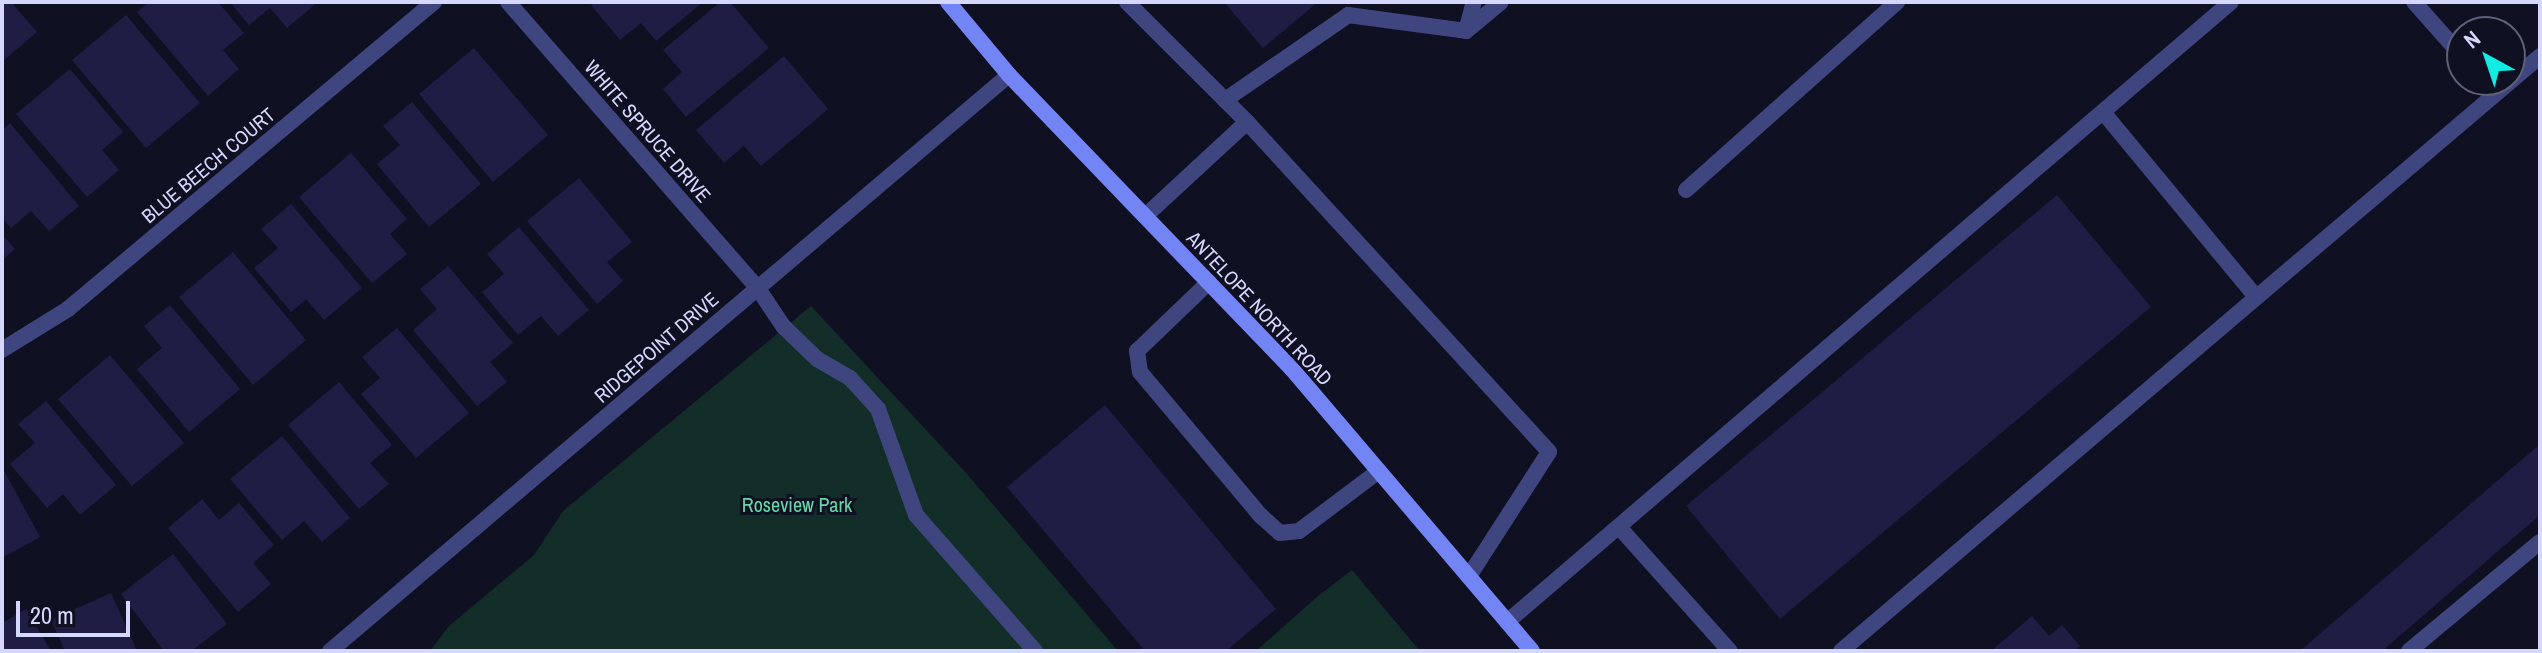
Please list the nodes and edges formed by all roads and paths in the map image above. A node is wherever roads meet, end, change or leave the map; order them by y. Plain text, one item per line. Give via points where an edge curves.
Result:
1 (434, 2) edge
2 (508, 2) edge
3 (948, 2) edge
4 (1127, 2) edge
5 (1474, 2) edge
6 (1501, 2) edge
7 (1897, 2) edge
8 (2231, 2) edge
9 (2414, 2) edge
10 (1466, 31) junction
11 (2446, 38) edge
12 (1009, 75) junction
13 (2493, 96) edge
14 (1225, 100) junction
15 (2103, 112) junction
16 (1247, 122) junction
17 (1686, 190) dead end
18 (1145, 216) junction
19 (1209, 282) junction
20 (757, 287) junction
21 (2256, 297) junction
22 (2, 350) edge
23 (1379, 471) junction
24 (1619, 527) junction
25 (2540, 542) edge
26 (1469, 576) junction
27 (1507, 622) junction
28 (342, 647) edge
29 (1035, 651) edge
30 (1532, 651) edge
31 (1730, 651) edge
32 (1841, 651) edge
33 (2409, 651) edge

1 - 22 street, BLUE BEECH COURT via 68,309
2 - 20 street, WHITE SPRUCE DRIVE
3 - 12 main road, ANTELOPE NORTH ROAD
4 - 14 street
5 - 10 street
6 - 10 street
7 - 17 street
8 - 15 street
9 - 11 street
10 - 14 street via 1348,15
12 - 18 main road, ANTELOPE NORTH ROAD
12 - 20 street, RIDGEPOINT DRIVE
13 - 21 street
14 - 16 street
15 - 21 street
15 - 24 street
16 - 18 street
16 - 26 street via 1549,452
18 - 19 main road, ANTELOPE NORTH ROAD
19 - 23 main road, ANTELOPE NORTH ROAD
19 - 23 street via 1137,351 1140,372 1261,516 1280,533 1299,531
20 - 28 street, RIDGEPOINT DRIVE
20 - 29 street, WHITE SPRUCE DRIVE via 783,326 817,359 850,378 878,409 916,515
21 - 32 street
23 - 26 main road, ANTELOPE NORTH ROAD
24 - 27 street
24 - 31 street
25 - 33 street
26 - 27 main road, ANTELOPE NORTH ROAD
27 - 30 main road, ANTELOPE NORTH ROAD

